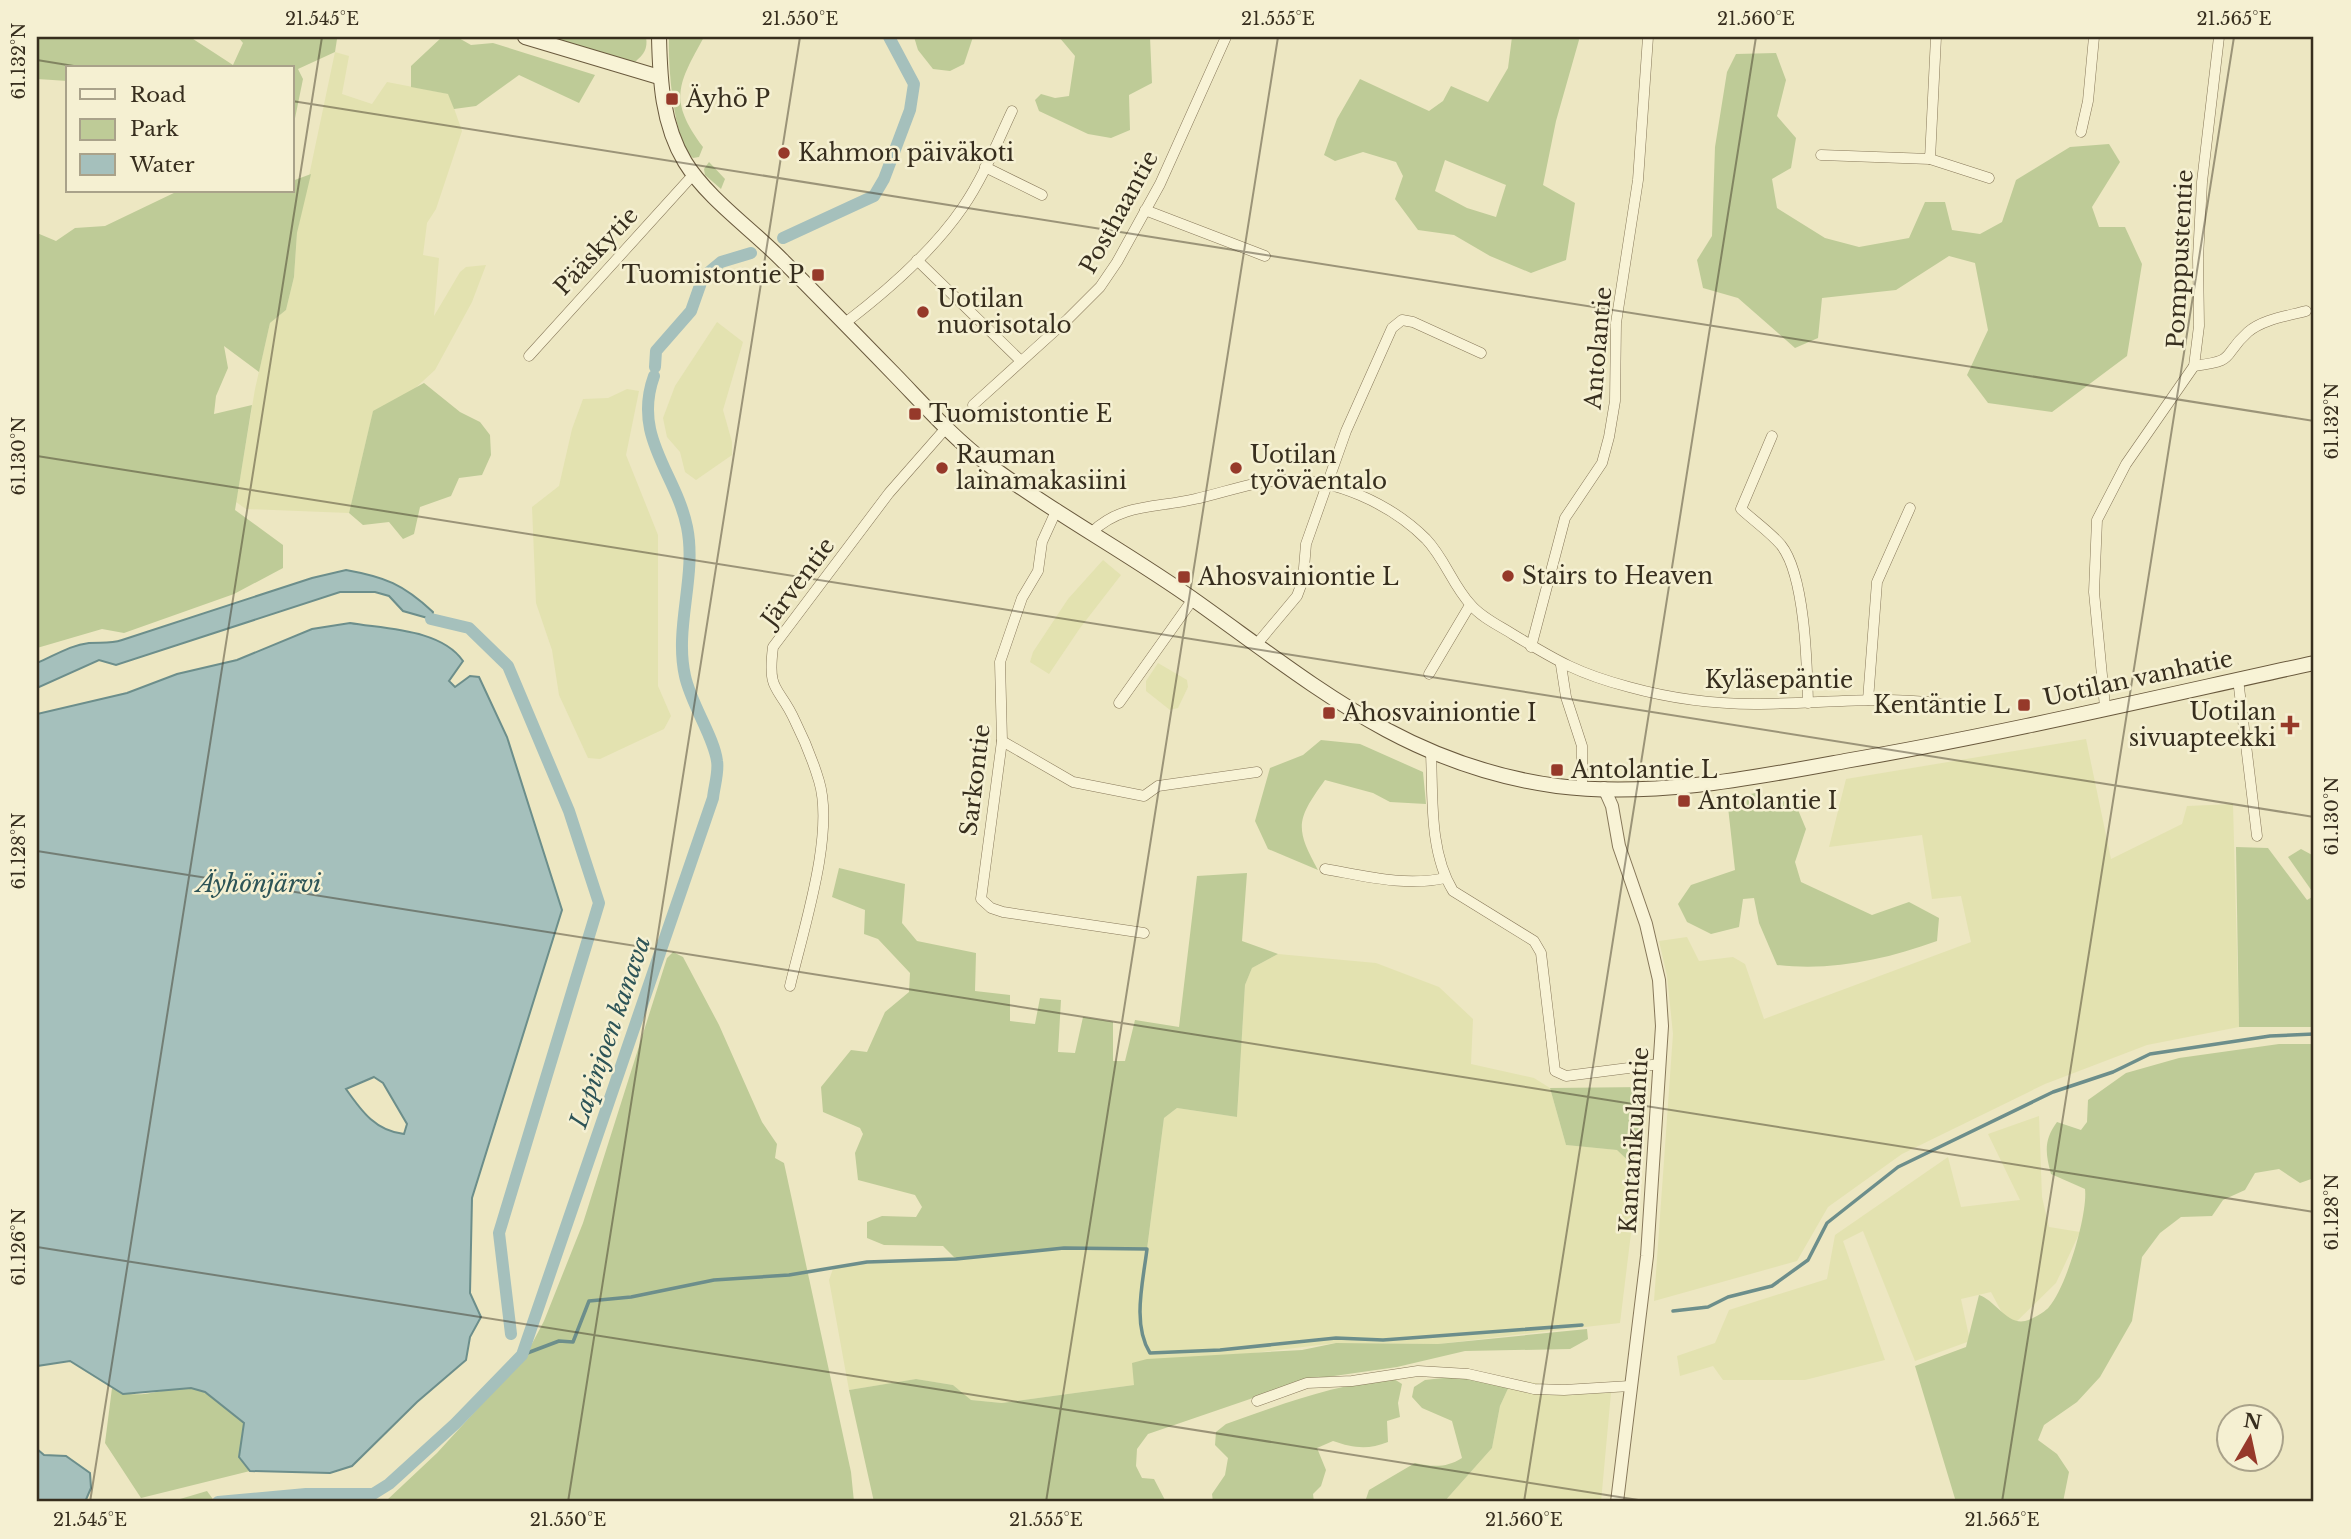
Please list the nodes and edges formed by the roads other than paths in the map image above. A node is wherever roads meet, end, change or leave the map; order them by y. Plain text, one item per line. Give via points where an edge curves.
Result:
1 (524, 37) edge
2 (659, 37) edge
3 (1226, 37) edge
4 (1648, 37) edge
5 (1936, 37) edge
6 (2094, 37) edge
7 (2219, 37) edge
8 (659, 77) junction
9 (1012, 111) dead end
10 (2081, 132) dead end
11 (1821, 155) dead end
12 (1930, 159) junction
13 (985, 167) junction
14 (693, 175) junction
15 (1989, 178) dead end
16 (1042, 195) dead end
17 (1145, 210) junction
18 (1265, 256) dead end
19 (917, 260) junction
20 (2306, 311) dead end
21 (845, 323) junction
22 (1481, 353) dead end
23 (529, 356) dead end
24 (1021, 361) junction
25 (2194, 366) junction
26 (973, 405) dead end
27 (946, 428) junction
28 (1772, 436) dead end
29 (1328, 484) junction
30 (1910, 508) dead end
31 (1057, 509) junction
32 (1092, 532) junction
33 (1193, 599) junction
34 (1471, 605) junction
35 (1256, 645) junction
36 (1531, 647) junction
37 (2314, 663) edge
38 (1562, 665) junction
39 (1429, 674) dead end
40 (2238, 679) junction
41 (1868, 700) junction
42 (1119, 703) dead end
43 (1808, 703) junction
44 (1961, 707) dead end
45 (2105, 707) junction
46 (1002, 741) junction
47 (1431, 753) junction
48 (1257, 772) dead end
49 (1582, 787) junction
50 (1604, 788) junction
51 (2258, 836) dead end
52 (1325, 869) dead end
53 (1445, 878) junction
54 (1144, 933) dead end
55 (790, 986) dead end
56 (1660, 1064) junction
57 (1630, 1386) junction
58 (1257, 1401) dead end
59 (1618, 1502) edge

1 - 8 main road
2 - 8 main road, Uotilan vanhatie
3 - 17 street, Posthaantie
4 - 36 street, Antolantie via 1638,180 1616,323 1615,401 1609,437 1602,463 1565,518
5 - 12 street
6 - 10 street
7 - 25 street, Pomppustentie via 2202,182 2200,316
8 - 14 main road, Uotilan vanhatie via 672,137
9 - 13 street
11 - 12 street
12 - 15 street
13 - 16 street
13 - 19 street via 964,205
14 - 21 main road, Uotilan vanhatie
14 - 23 street, Pääskytie
17 - 18 street
17 - 24 street, Posthaantie via 1100,287
19 - 21 street
19 - 24 street
20 - 25 street via 2248,332 2230,357
21 - 27 main road, Uotilan vanhatie
22 - 29 street via 1413,322 1402,320 1392,328
24 - 26 street, Posthaantie
25 - 45 street, Pomppustentie via 2126,464 2097,520 2094,592
27 - 31 main road, Uotilan vanhatie via 986,464
27 - 55 street, Järventie via 880,504 773,647 770,672 777,695 795,719 819,781 825,817
28 - 43 street via 1741,509 1781,545 1793,566 1807,657
29 - 32 street, Kyläsepäntie via 1280,480 1127,510 1107,518
29 - 34 street, Kyläsepäntie via 1386,509 1417,531
29 - 35 street via 1306,544 1297,596
30 - 41 street via 1877,582
31 - 32 main road, Uotilan vanhatie
31 - 46 street, Sarkontie via 1000,662
32 - 33 main road, Uotilan vanhatie
33 - 35 main road, Uotilan vanhatie
33 - 42 street
34 - 36 street, Kyläsepäntie
34 - 39 street
35 - 47 main road, Uotilan vanhatie via 1329,698
36 - 38 street, Kyläsepäntie
37 - 40 main road, Uotilan vanhatie
38 - 43 street, Kyläsepäntie via 1632,688 1703,700
38 - 49 street via 1566,697 1582,746
40 - 45 main road, Uotilan vanhatie
40 - 51 street
41 - 43 street, Kyläsepäntie
41 - 44 street, Kyläsepäntie via 1931,701
45 - 50 main road, Uotilan vanhatie via 1968,740 1753,778
46 - 48 street via 1073,782 1144,796 1158,786
46 - 54 street, Sarkontie via 981,899 1003,912
47 - 49 main road, Uotilan vanhatie via 1503,775
47 - 53 street via 1432,795
49 - 50 main road, Uotilan vanhatie
50 - 56 street, Kantanikulantie via 1659,981
52 - 53 street via 1391,881
53 - 56 street via 1453,891 1534,941 1541,953 1555,1071 1566,1076
56 - 57 street, Kantanikulantie via 1647,1256
57 - 58 street via 1534,1389 1468,1374 1418,1371 1307,1383
57 - 59 street, Kantanikulantie

